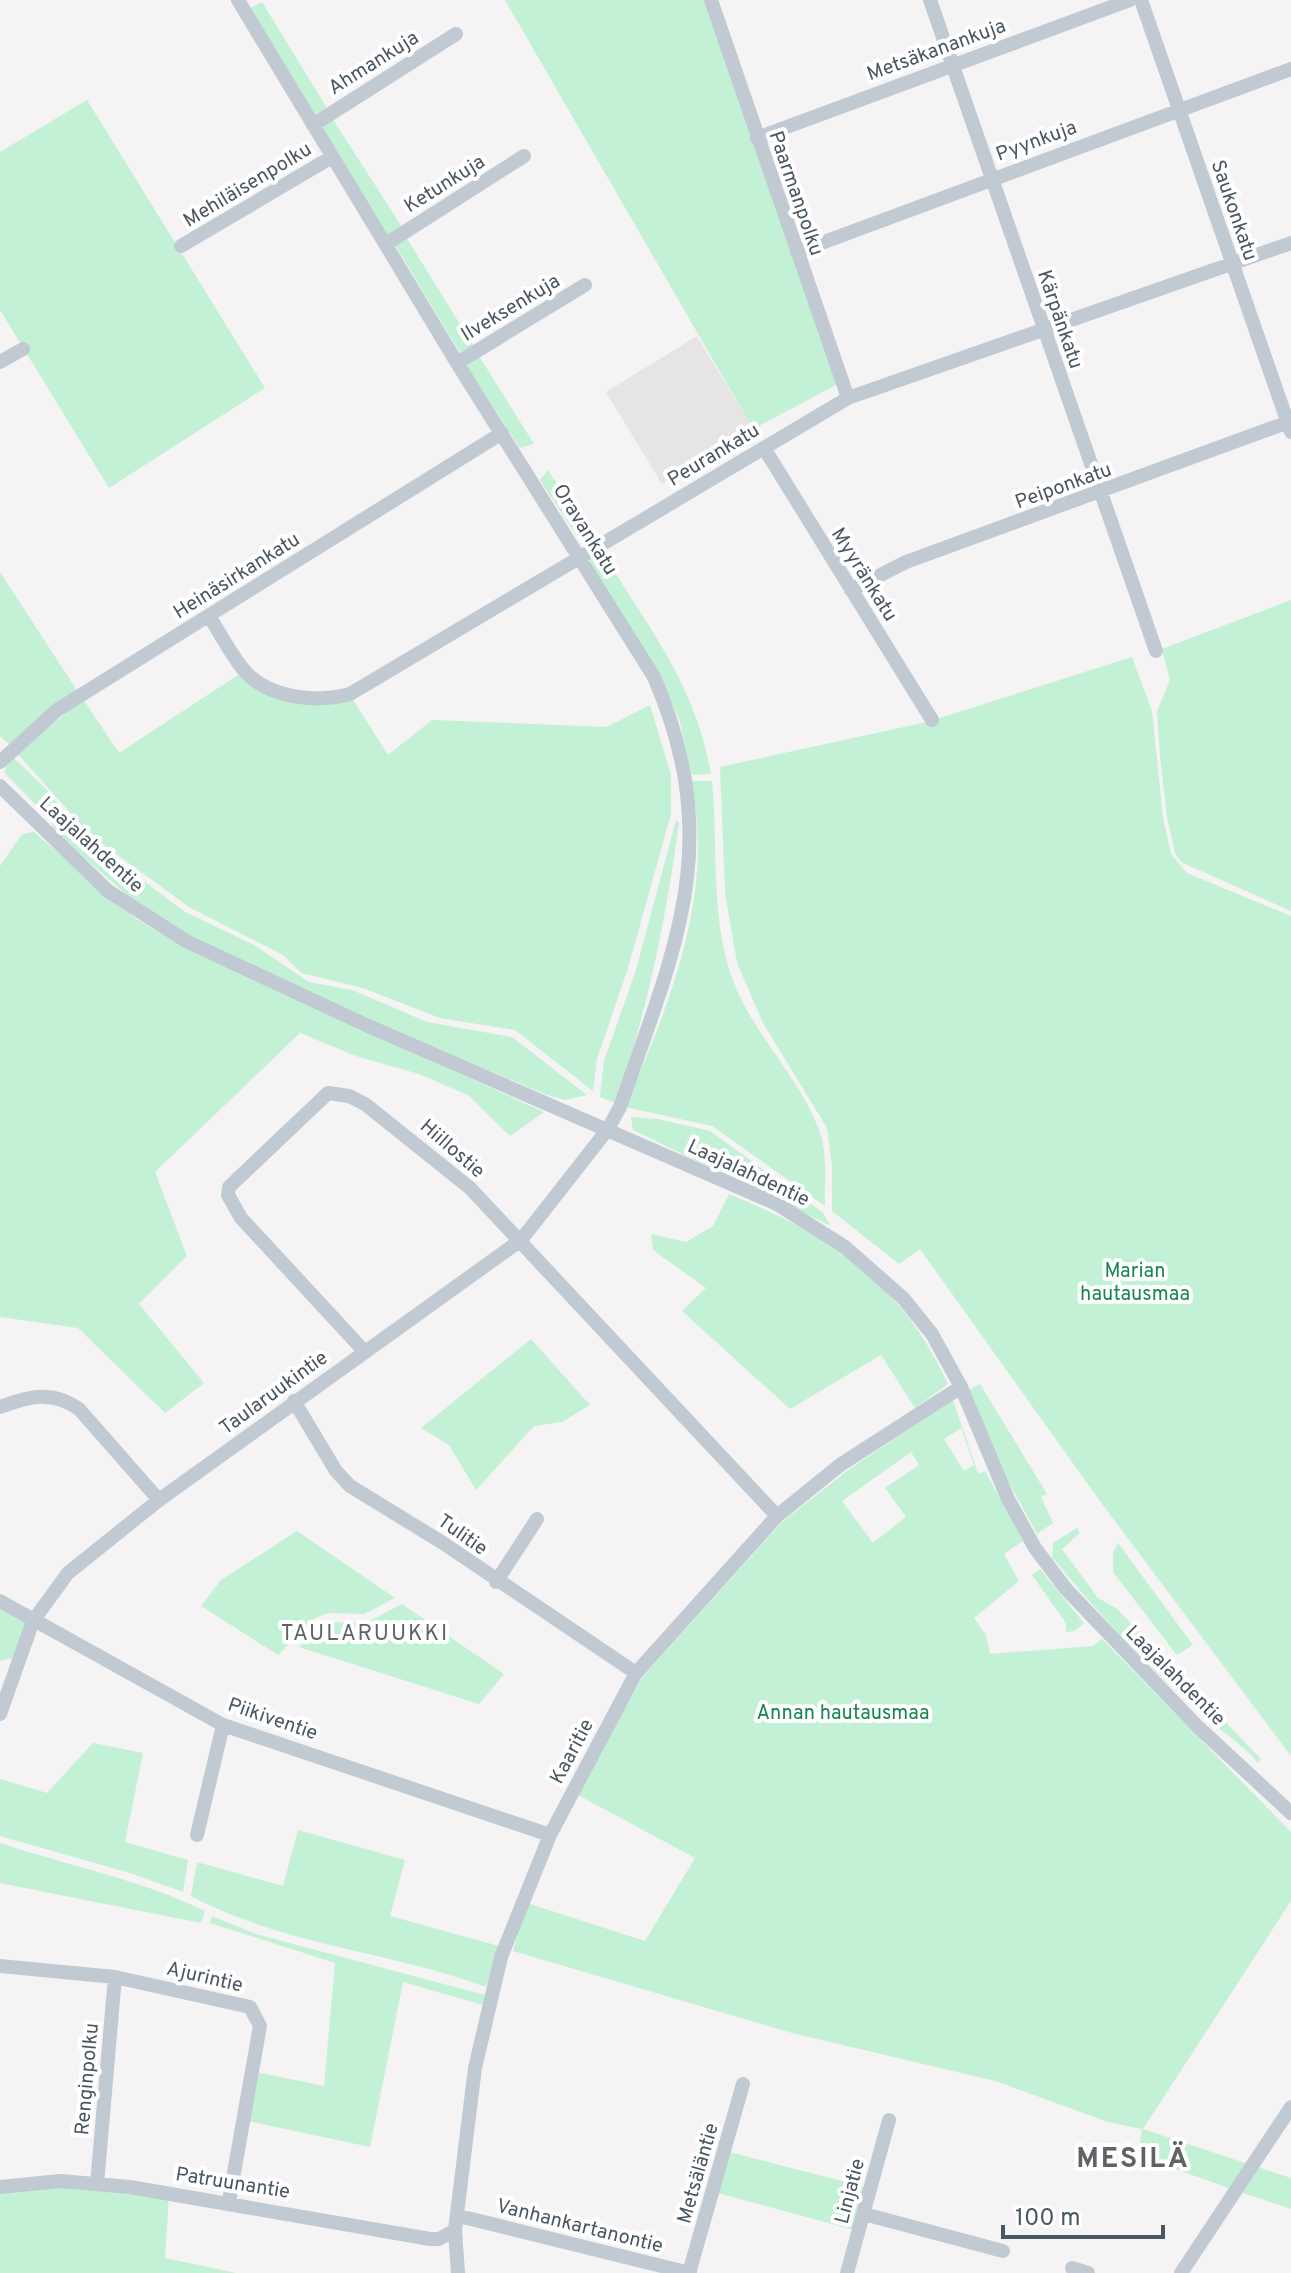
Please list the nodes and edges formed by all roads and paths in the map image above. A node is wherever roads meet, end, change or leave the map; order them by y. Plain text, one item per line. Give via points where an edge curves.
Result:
1 (711, 0) edge
2 (930, 0) edge
3 (1130, 0) edge
4 (1141, 0) edge
5 (244, 2) edge
6 (456, 34) dead end
7 (951, 64) junction
8 (1291, 69) edge
9 (1179, 109) junction
10 (313, 125) junction
11 (757, 138) junction
12 (524, 156) dead end
13 (332, 157) junction
14 (991, 179) junction
15 (1291, 243) edge
16 (386, 244) junction
17 (181, 246) dead end
18 (797, 252) junction
19 (1232, 263) junction
20 (585, 285) dead end
21 (1044, 329) junction
22 (23, 349) dead end
23 (0, 362) edge
24 (457, 363) junction
25 (848, 398) junction
26 (1290, 425) edge
27 (502, 433) junction
28 (764, 448) junction
29 (1101, 494) junction
30 (580, 556) junction
31 (851, 590) junction
32 (209, 616) junction
33 (1156, 651) dead end
34 (932, 720) dead end
35 (0, 762) edge
36 (0, 786) edge
37 (608, 1129) junction
38 (521, 1240) junction
39 (364, 1351) junction
40 (961, 1387) junction
41 (294, 1401) junction
42 (0, 1407) edge
43 (159, 1500) junction
44 (777, 1516) junction
45 (537, 1519) dead end
46 (496, 1582) junction
47 (0, 1601) edge
48 (33, 1621) junction
49 (636, 1673) junction
50 (0, 1714) edge
51 (223, 1725) junction
52 (1291, 1813) edge
53 (197, 1835) dead end
54 (550, 1835) junction
55 (0, 1966) edge
56 (115, 1977) junction
57 (743, 2084) dead end
58 (1291, 2107) edge
59 (889, 2120) dead end
60 (97, 2184) junction
61 (0, 2187) edge
62 (229, 2201) junction
63 (864, 2214) junction
64 (457, 2223) junction
65 (1003, 2251) dead end
66 (1072, 2268) dead end
67 (458, 2273) edge
68 (690, 2273) edge
69 (847, 2273) edge
70 (1088, 2273) edge
71 (1181, 2273) edge

1 - 11 street, Paarmanpolku
2 - 7 street, Kärpänkatu
3 - 7 street, Metsäkanankuja
4 - 9 street, Saukonkatu
5 - 10 street, Oravankatu
6 - 10 street, Ahmankuja
7 - 11 street, Metsäkanankuja
7 - 14 street, Kärpänkatu
8 - 9 street, Pyynkuja
9 - 14 street, Pyynkuja
9 - 19 street, Saukonkatu
10 - 13 street, Oravankatu
11 - 18 street, Paarmanpolku
12 - 16 street, Ketunkuja
13 - 16 street, Oravankatu
13 - 17 street, Mehiläisenpolku
14 - 18 street, Pyynkuja
14 - 21 street, Kärpänkatu
15 - 19 street, Peurankatu
16 - 24 street, Oravankatu
18 - 25 street, Paarmanpolku
19 - 21 street, Peurankatu
19 - 26 street, Saukonkatu
20 - 24 street, Ilveksenkuja
21 - 25 street, Peurankatu
21 - 29 street, Kärpänkatu
22 - 23 street
24 - 27 street, Oravankatu
25 - 28 street, Peurankatu
26 - 29 street, Peiponkatu
27 - 30 street, Oravankatu
27 - 32 street, Heinäsirkankatu
28 - 30 street, Peurankatu
28 - 31 street, Myyränkatu
29 - 31 street, Peiponkatu via 906,562
29 - 33 street, Kärpänkatu
30 - 32 street, Peurankatu via 372,682 334,698 299,697 257,681 244,671
30 - 37 street, Oravankatu via 654,677 673,721 688,800 691,858 679,932
31 - 34 street, Myyränkatu
32 - 35 street, Heinäsirkankatu via 57,710
36 - 37 street, Laajalahdentie via 108,891 186,941
37 - 38 street, Taularuukintie
37 - 40 street, Laajalahdentie via 777,1204 845,1247 919,1316
38 - 39 street, Taularuukintie
38 - 39 street, Hiillostie via 470,1188 365,1104 337,1092 316,1101 237,1178 228,1195 241,1218
38 - 44 street, Hiillostie
39 - 41 street, Taularuukintie
40 - 44 street, Kaaritie via 840,1465
40 - 52 street, Laajalahdentie via 1008,1499 1066,1589 1197,1726
41 - 43 street, Taularuukintie
41 - 46 street, Tulitie via 318,1445 350,1486
42 - 43 street via 50,1395 65,1399
43 - 48 street, Taularuukintie via 68,1573
44 - 49 street, Kaaritie
45 - 46 street
46 - 49 street, Tulitie
47 - 48 street, Piikiventie
48 - 50 street, Taularuukintie
48 - 51 street, Piikiventie
49 - 54 street, Kaaritie
51 - 53 street
51 - 54 street, Piikiventie
54 - 64 street, Kaaritie via 505,1947 487,2011
55 - 56 street, Ajurintie
56 - 60 street, Renginpolku
56 - 62 street, Ajurintie via 240,2003 256,2013 260,2026
57 - 68 street, Metsäläntie
58 - 71 street
59 - 63 street, Linjatie
60 - 61 street, Patruunantie via 60,2181
60 - 62 street, Patruunantie
62 - 64 street, Patruunantie via 430,2239 439,2239
63 - 65 street
63 - 69 street, Linjatie
64 - 67 street, Kaaritie
64 - 68 street, Vanhankartanontie
66 - 70 street

